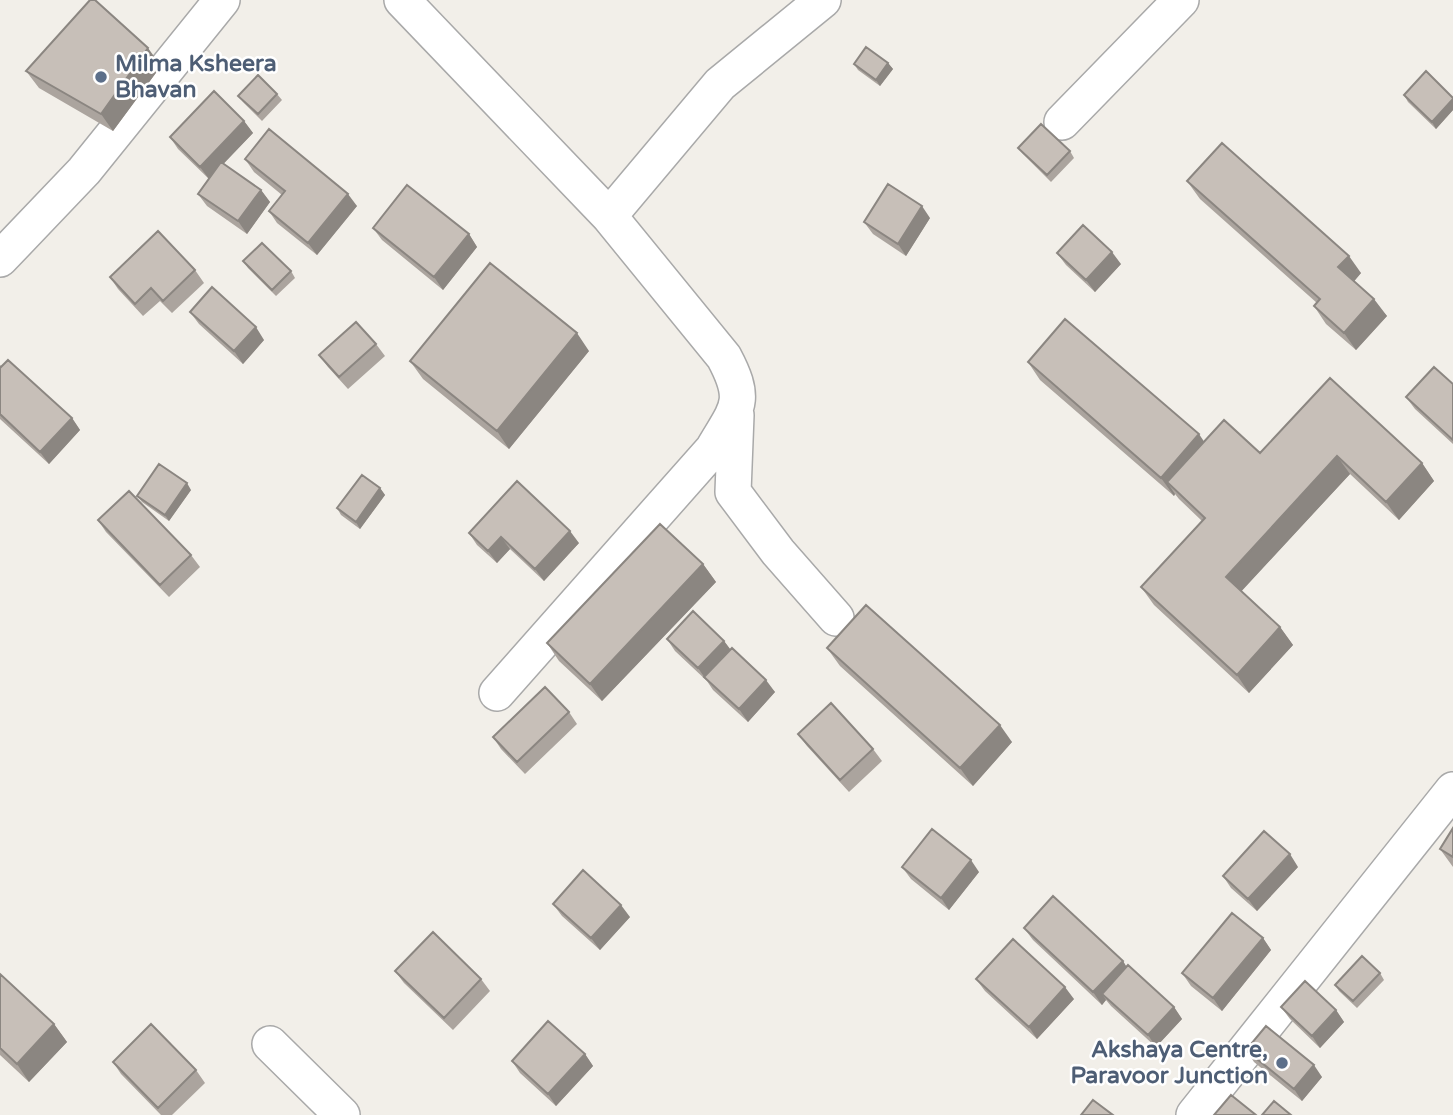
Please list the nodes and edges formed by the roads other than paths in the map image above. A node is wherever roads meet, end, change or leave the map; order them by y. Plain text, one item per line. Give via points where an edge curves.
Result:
1 (401, 0) edge
2 (823, 0) edge
3 (1181, 0) edge
4 (214, 3) edge
5 (1062, 122) dead end
6 (609, 216) junction
7 (0, 259) edge
8 (737, 408) junction
9 (836, 618) dead end
10 (497, 693) dead end
11 (1453, 790) edge
12 (270, 1044) dead end
13 (342, 1115) edge
14 (1194, 1115) edge

1 - 6 street
2 - 6 street via 720,84
3 - 5 street
4 - 7 street via 84,171
6 - 8 street via 723,356 737,382
8 - 9 street via 733,492
8 - 10 street via 713,449
11 - 14 street
12 - 13 street

